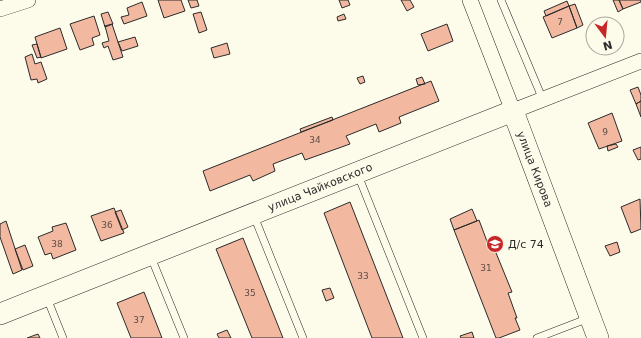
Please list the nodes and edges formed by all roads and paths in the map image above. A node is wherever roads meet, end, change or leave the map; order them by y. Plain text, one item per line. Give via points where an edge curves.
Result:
1 (28, 0) edge
2 (470, 0) edge
3 (501, 0) edge
4 (0, 9) edge
5 (641, 61) edge
6 (543, 100) junction
7 (513, 111) junction
8 (357, 173) junction
9 (253, 214) junction
10 (150, 255) junction
11 (46, 296) junction
12 (0, 314) edge
13 (590, 317) junction
14 (63, 338) edge
15 (184, 338) edge
16 (303, 338) edge
17 (423, 338) edge
18 (537, 338) edge
19 (598, 338) edge

1 - 4 street
2 - 7 street, улица Кирова
3 - 6 lane
5 - 6 street, улица Чайковского
6 - 7 street, улица Чайковского
7 - 8 main road, улица Чайковского
7 - 13 main road, улица Кирова
8 - 9 main road, улица Чайковского
8 - 17 lane
9 - 10 main road, улица Чайковского
9 - 16 lane
10 - 11 main road, улица Чайковского
10 - 15 lane
11 - 12 main road, улица Чайковского
11 - 14 lane
13 - 18 lane
13 - 19 main road, улица Кирова

